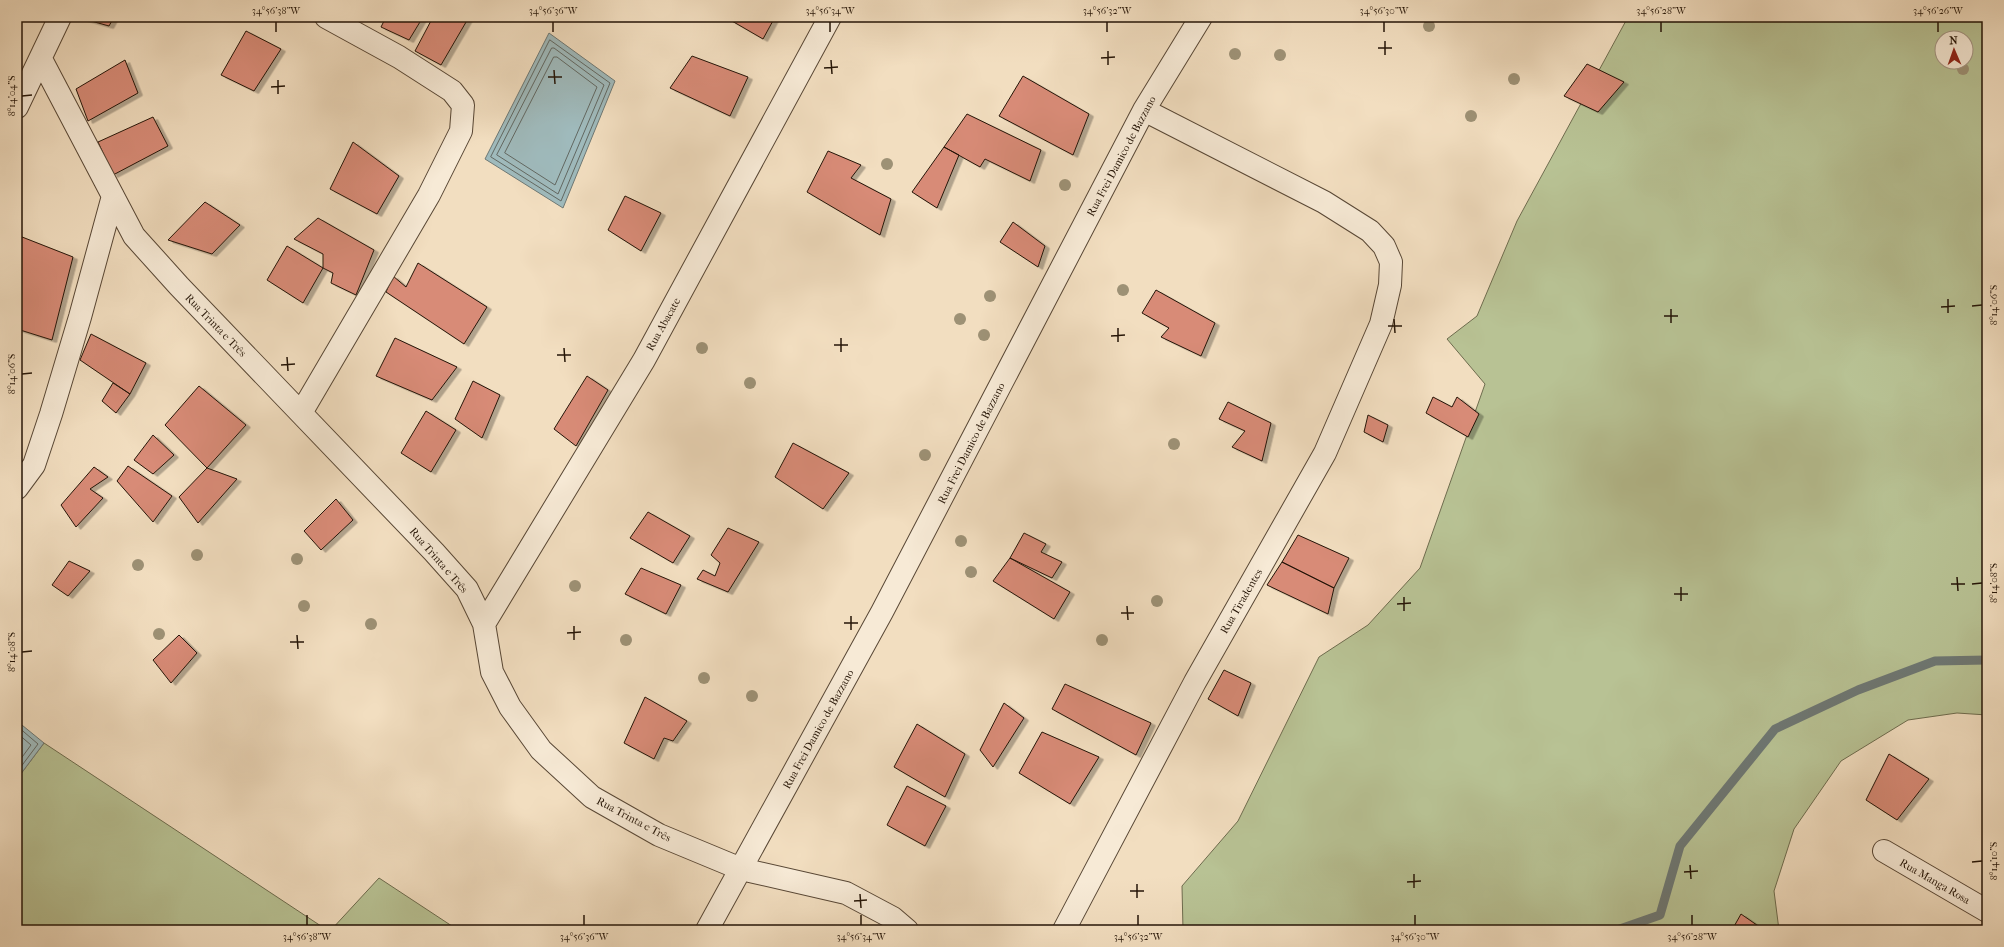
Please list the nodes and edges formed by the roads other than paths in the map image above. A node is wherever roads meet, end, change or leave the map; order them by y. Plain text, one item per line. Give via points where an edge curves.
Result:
1 (60, 17) edge
2 (326, 17) edge
3 (830, 17) edge
4 (1201, 17) edge
5 (41, 59) junction
6 (17, 106) edge
7 (1144, 110) junction
8 (113, 196) junction
9 (301, 413) junction
10 (17, 488) edge
11 (484, 624) junction
12 (1884, 851) dead end
13 (741, 869) junction
14 (1987, 911) edge
15 (707, 930) edge
16 (907, 930) edge
17 (1064, 930) edge

1 - 5 street
2 - 9 street via 452,91 463,105 462,131 429,195
3 - 11 street, Rua Abacate via 644,360
4 - 7 street, Rua Frei Damico de Bazzano
5 - 6 street
5 - 8 street, Rua Trinta e Três
7 - 13 street, Rua Frei Damico de Bazzano via 882,612
7 - 17 street, Rua Tiradentes via 1324,202 1370,231 1384,246 1391,262 1390,285 1381,324 1325,453 1195,682
8 - 9 street, Rua Trinta e Três via 134,236
8 - 10 street via 52,414 34,465
9 - 11 street, Rua Trinta e Três via 434,552 466,590
11 - 13 street, Rua Trinta e Três via 492,672 510,707 541,750 592,797 659,834
12 - 14 street, Rua Manga Rosa
13 - 15 street, Rua Frei Damico de Bazzano
13 - 16 street, Rua Trinta e Três via 846,893 893,918

